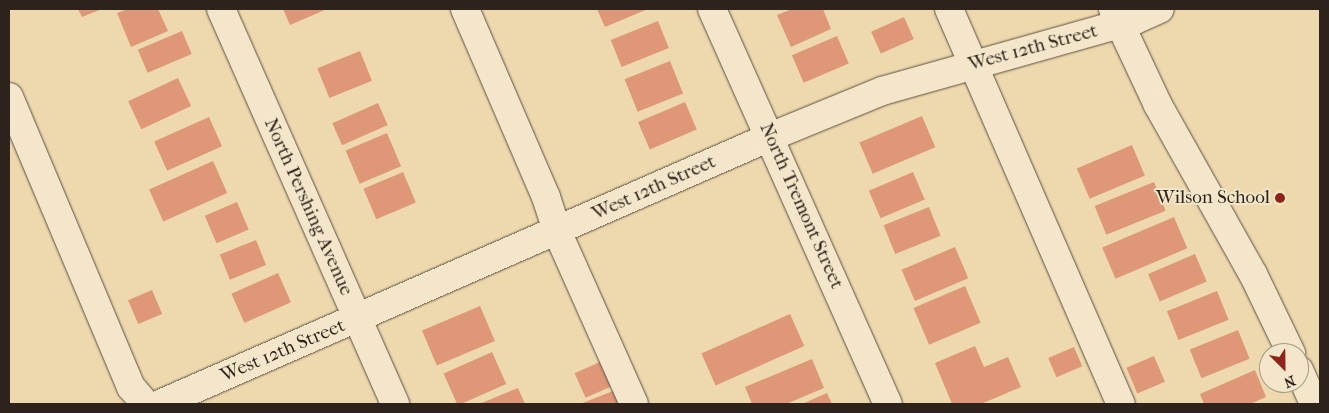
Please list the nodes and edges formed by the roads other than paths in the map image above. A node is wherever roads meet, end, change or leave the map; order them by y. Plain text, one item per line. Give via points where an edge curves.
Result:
1 (221, 9) edge
2 (465, 9) edge
3 (712, 9) edge
4 (949, 9) edge
5 (1160, 9) edge
6 (1116, 16) edge
7 (974, 64) junction
8 (9, 97) edge
9 (770, 137) junction
10 (556, 231) junction
11 (357, 319) junction
12 (1286, 343) edge
13 (146, 404) edge
14 (160, 404) edge
15 (395, 404) edge
16 (634, 404) edge
17 (888, 404) edge
18 (1121, 404) edge

1 - 11 street, North Pershing Avenue
2 - 10 street via 546,196
3 - 9 street, North Tremont Street
4 - 7 street
5 - 6 street, West 12th Street
6 - 7 street, West 12th Street
6 - 12 street via 1158,105 1253,274
7 - 9 street, West 12th Street via 882,91
7 - 18 street
8 - 13 street via 131,387
9 - 10 street, West 12th Street
9 - 17 street, North Tremont Street
10 - 11 street, West 12th Street
10 - 16 street
11 - 14 street, West 12th Street
11 - 15 street, North Pershing Avenue

